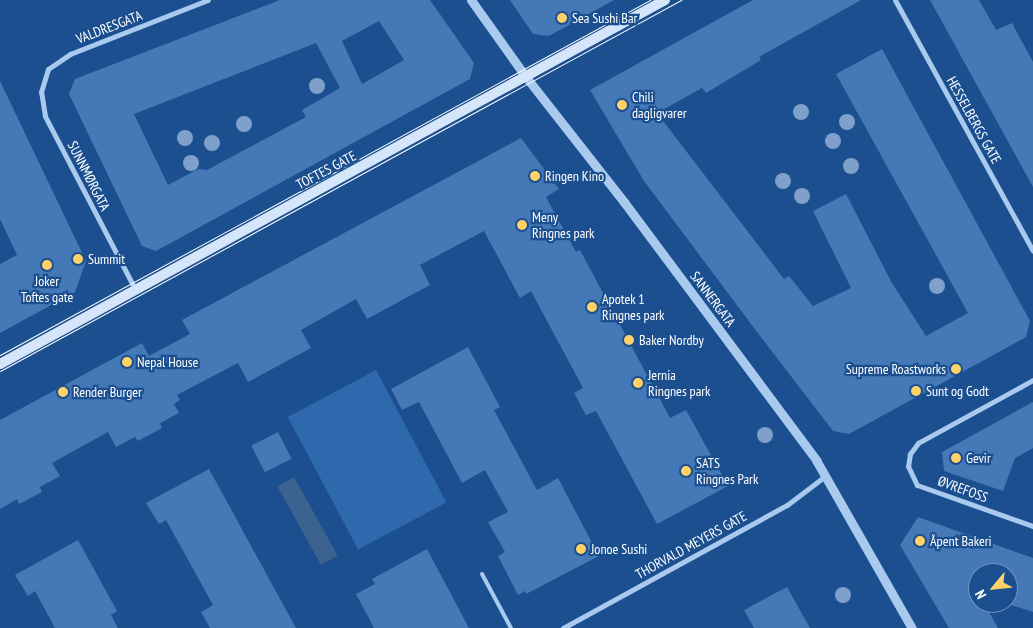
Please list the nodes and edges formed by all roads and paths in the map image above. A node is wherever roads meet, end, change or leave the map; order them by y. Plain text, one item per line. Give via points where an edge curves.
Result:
1 (208, 0) edge
2 (472, 0) edge
3 (665, 0) edge
4 (895, 0) edge
5 (48, 69) joint
6 (526, 77) junction
7 (1033, 251) edge
8 (135, 289) junction
9 (0, 364) edge
10 (1033, 380) edge
11 (824, 476) junction
12 (1033, 526) edge
13 (482, 574) dead end
14 (511, 628) edge
15 (563, 628) edge
16 (912, 628) edge

1 - 5 street, VALDRESGATA via 70,54
2 - 6 street, SANNERGATA
3 - 6 main road, TOFTES GATE
4 - 7 street, HESSELBERGS GATE
5 - 8 street, SUNNMØRGATA via 41,92 45,116
6 - 8 main road, TOFTES GATE
6 - 11 street, SANNERGATA via 624,202
8 - 9 main road, TOFTES GATE
10 - 12 street, ØVREFOSS via 918,443 910,454 910,475 917,485
11 - 15 street, THORVALD MEYERS GATE via 787,505
11 - 16 street, SANNERGATA
13 - 14 lane

